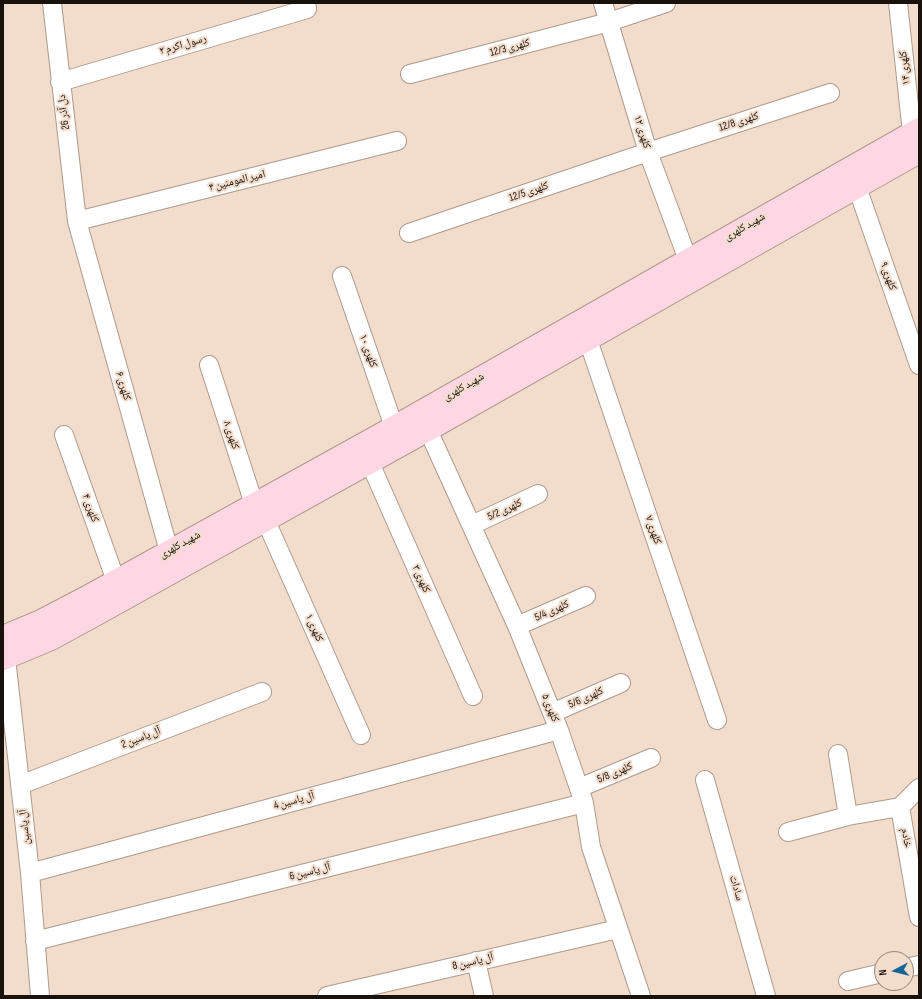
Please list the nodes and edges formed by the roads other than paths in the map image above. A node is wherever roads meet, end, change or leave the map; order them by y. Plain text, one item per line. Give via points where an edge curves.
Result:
1 (52, 3) edge
2 (603, 3) edge
3 (666, 3) edge
4 (898, 3) edge
5 (307, 6) edge
6 (609, 22) junction
7 (410, 74) dead end
8 (60, 82) junction
9 (830, 93) dead end
10 (917, 138) edge
11 (397, 141) dead end
12 (648, 152) junction
13 (857, 187) junction
14 (77, 221) junction
15 (409, 233) dead end
16 (688, 260) junction
17 (342, 276) dead end
18 (588, 340) junction
19 (919, 365) edge
20 (208, 366) dead end
21 (394, 427) junction
22 (428, 430) junction
23 (64, 435) dead end
24 (370, 463) junction
25 (538, 494) dead end
26 (260, 512) junction
27 (472, 525) junction
28 (169, 551) junction
29 (116, 581) junction
30 (586, 596) dead end
31 (517, 626) junction
32 (4, 651) edge
33 (621, 683) dead end
34 (262, 692) dead end
35 (473, 696) dead end
36 (552, 713) junction
37 (717, 720) dead end
38 (559, 730) junction
39 (361, 735) dead end
40 (838, 754) dead end
41 (651, 758) dead end
42 (705, 780) dead end
43 (20, 785) junction
44 (919, 788) edge
45 (581, 795) junction
46 (900, 807) junction
47 (848, 816) junction
48 (788, 832) dead end
49 (30, 873) junction
50 (919, 917) edge
51 (618, 929) junction
52 (35, 941) junction
53 (476, 961) junction
54 (874, 975) edge
55 (848, 981) dead end
56 (332, 995) edge
57 (40, 996) edge
58 (484, 996) edge
59 (640, 996) edge
60 (766, 996) edge

1 - 8 street, دل آذر 26
2 - 6 street, کلهری ۱۲
3 - 6 street, کلهری 12/3
4 - 10 street, کلهری ۱۴
5 - 8 street, رسول اکرم ۲
6 - 7 street, کلهری 12/3
6 - 12 street, کلهری ۱۲
8 - 14 street, دل آذر 26
9 - 12 street, کلهری 12/8
10 - 13 main road, شهید کلهری
10 - 16 main road, شهید کلهری
11 - 14 street, امیر المومنین ۴
12 - 15 street, کلهری 12/5
12 - 16 street, کلهری ۱۲
13 - 18 main road, شهید کلهری
13 - 19 street, کلهری ۹
14 - 28 street, کلهری ۶
16 - 21 main road, شهید کلهری
17 - 21 street, کلهری ۱۰
18 - 22 main road, شهید کلهری
18 - 37 street, کلهری ۷
20 - 26 street, کلهری ۸
21 - 26 main road, شهید کلهری
22 - 24 main road, شهید کلهری
22 - 27 street, کلهری ۵
23 - 29 street, کلهری ۴
24 - 26 main road, شهید کلهری
24 - 35 street, کلهری ۳
25 - 27 street, کلهری 5/2
26 - 28 main road, شهید کلهری
26 - 32 main road, شهید کلهری via 51,639
26 - 39 street, کلهری ۱
27 - 31 street, کلهری ۵
28 - 29 main road, شهید کلهری
29 - 32 main road, شهید کلهری via 43,620
30 - 31 street, کلهری 5/4
31 - 36 street, کلهری ۵
32 - 43 street, آل یاسین
33 - 36 street, کلهری 5/6
34 - 43 street, آل یاسین 2
36 - 38 street, کلهری ۵
38 - 45 street, کلهری ۵
38 - 49 street, آل یاسین 4
40 - 47 street
41 - 45 street, کلهری 5/8
42 - 60 street, سادات
43 - 49 street, آل یاسین
44 - 46 street
45 - 51 street, کلهری ۵ via 592,847
45 - 52 street, آل یاسین 6
46 - 47 street
46 - 50 street, خادم
47 - 48 street
49 - 52 street, آل یاسین
51 - 53 street, آل یاسین 8
51 - 59 street, کلهری ۵
52 - 57 street, آل یاسین
53 - 56 street, آل یاسین 8
53 - 58 street
54 - 55 street

